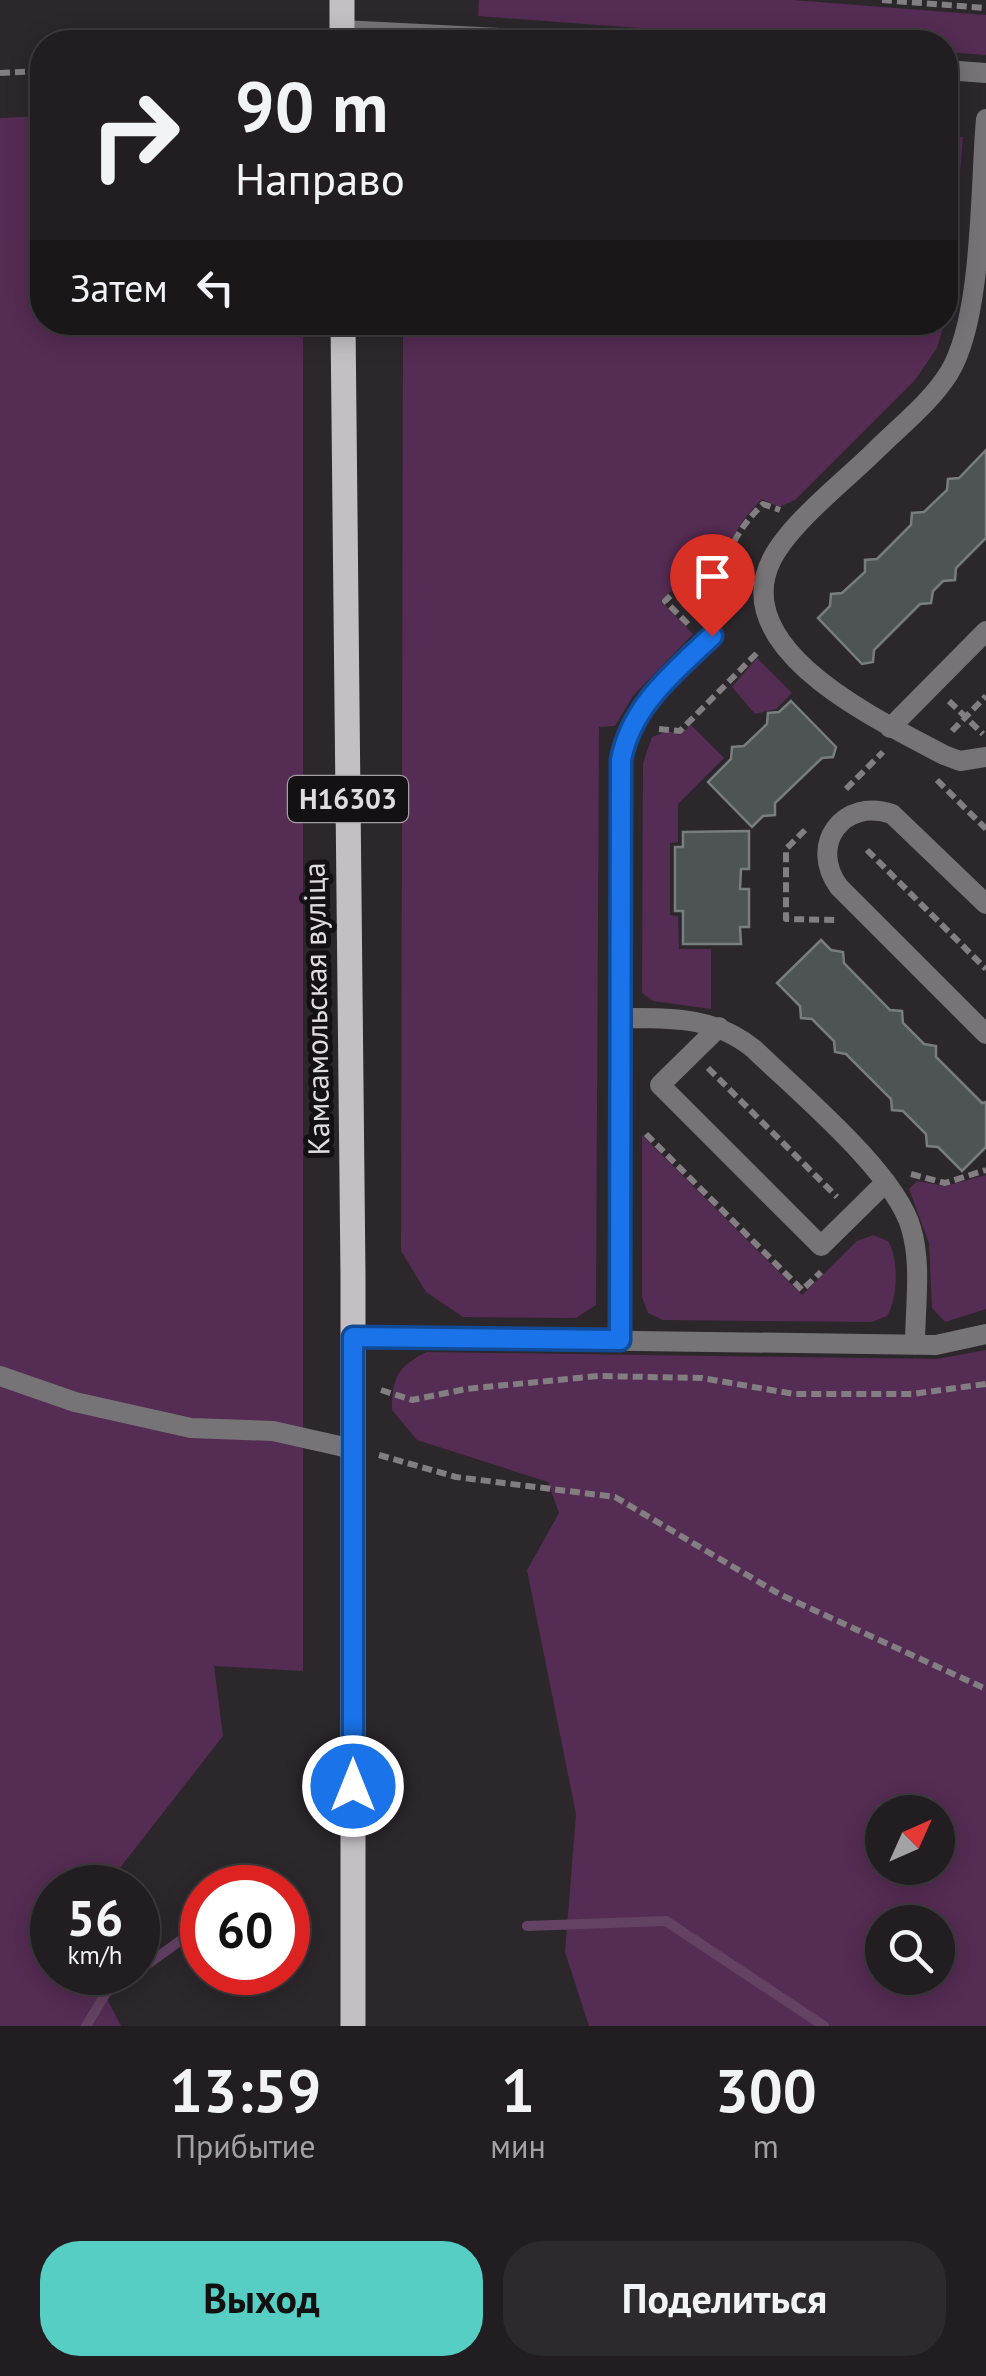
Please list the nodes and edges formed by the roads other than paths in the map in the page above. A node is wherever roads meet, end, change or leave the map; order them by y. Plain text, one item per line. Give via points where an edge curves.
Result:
1 (342, 0) edge
2 (342, 30) edge
3 (958, 71) edge
4 (986, 73) edge
5 (986, 119) edge
6 (343, 335) edge
7 (986, 631) edge
8 (713, 634) road end
9 (890, 728) junction
10 (986, 757) edge
11 (986, 904) edge
12 (620, 1018) junction
13 (719, 1027) junction
14 (986, 1034) edge
15 (886, 1182) junction
16 (986, 1334) edge
17 (353, 1337) junction
18 (620, 1340) junction
19 (915, 1344) junction
20 (0, 1376) edge
21 (354, 1449) junction
22 (353, 2026) edge

1 - 2 main road
3 - 4 street
5 - 9 street via 969,313 957,357 931,395 784,542 766,574 766,612 784,644 846,704
6 - 17 main road, Камсамольская вуліца / Н16303
7 - 9 street
8 - 12 street via 644,704 623,750
9 - 10 street via 960,760
11 - 14 street via 892,814 851,813 830,834 826,862 839,887
12 - 13 street via 680,1018
12 - 18 street
13 - 15 street via 754,1049
13 - 15 street via 660,1085 821,1246
15 - 19 street via 915,1245
16 - 19 street
17 - 18 street
17 - 21 main road, Н16303
18 - 19 street
20 - 21 street via 76,1402 191,1428 273,1431
21 - 22 main road, Н16303

